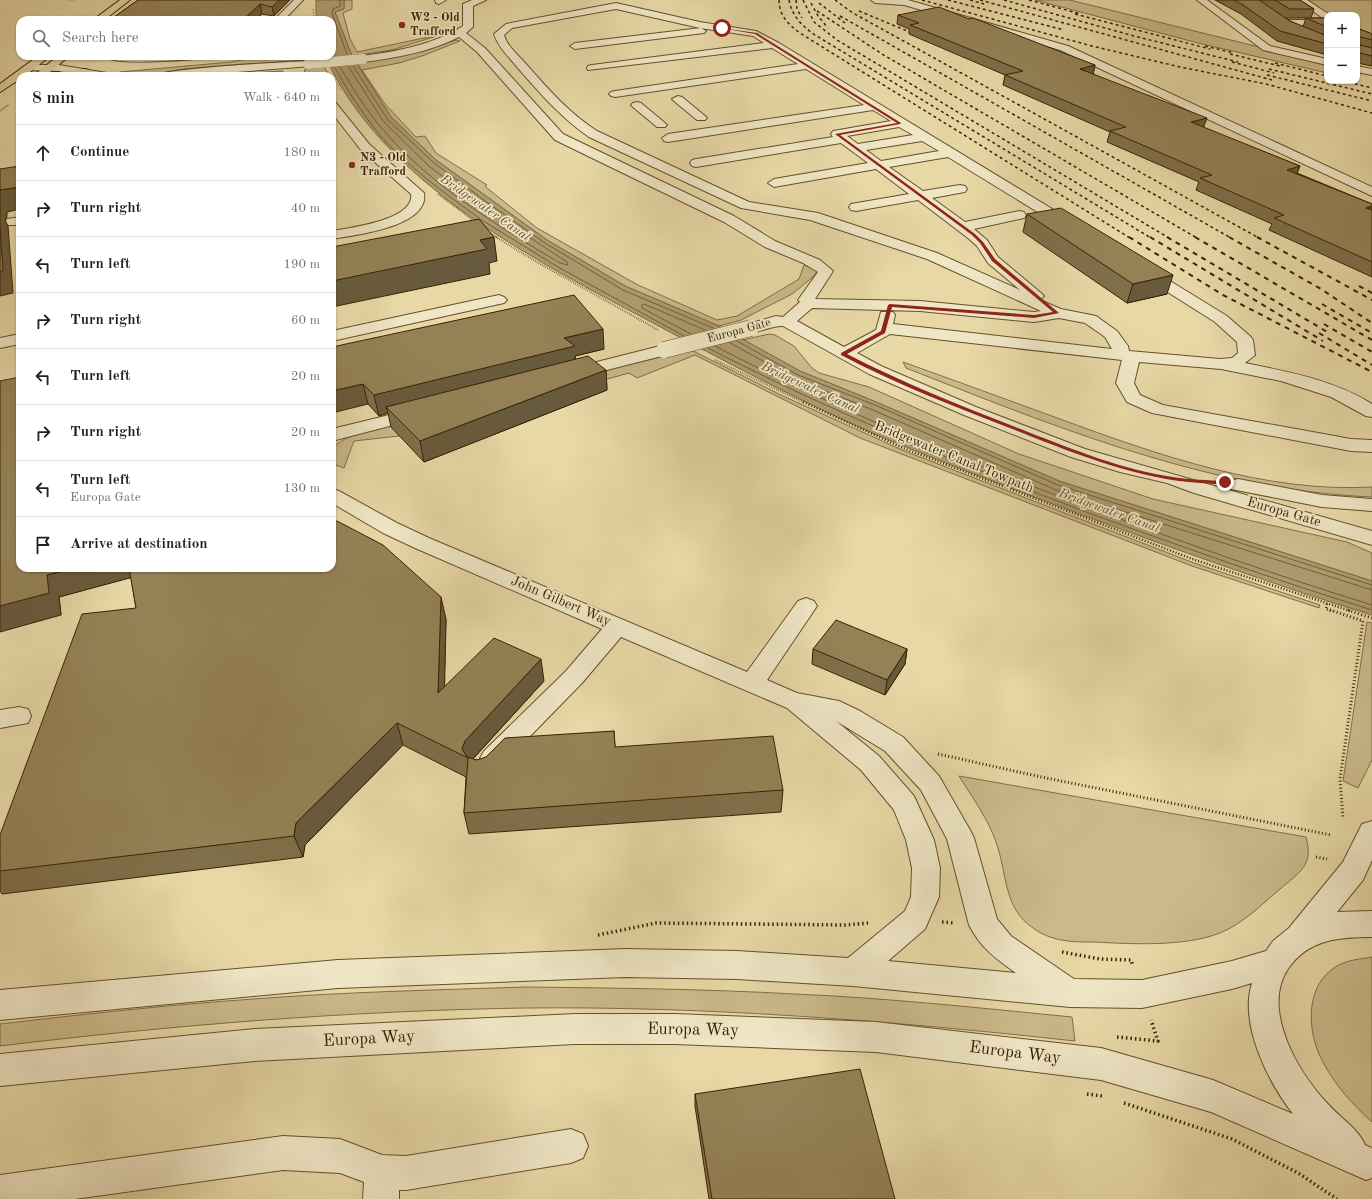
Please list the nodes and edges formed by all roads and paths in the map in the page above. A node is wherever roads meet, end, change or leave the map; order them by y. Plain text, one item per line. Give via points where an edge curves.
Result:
1 (68, 0) edge
2 (75, 0) edge
3 (299, 0) edge
4 (475, 0) edge
5 (875, 0) edge
6 (1201, 0) edge
7 (1301, 0) edge
8 (129, 2) edge
9 (1324, 14) edge
10 (105, 16) edge
11 (115, 16) edge
12 (283, 16) edge
13 (1324, 23) edge
14 (1299, 32) edge
15 (460, 33) junction
16 (724, 34) junction
17 (1253, 38) junction
18 (1268, 38) dead end
19 (775, 45) junction
20 (575, 46) dead end
21 (790, 56) junction
22 (775, 58) dead end
23 (40, 60) edge
24 (60, 60) edge
25 (71, 60) edge
26 (148, 60) edge
27 (1324, 61) edge
28 (807, 66) junction
29 (29, 68) junction
30 (592, 68) dead end
31 (1360, 70) edge
32 (25, 72) edge
33 (49, 72) edge
34 (86, 72) joint
35 (112, 72) edge
36 (215, 72) edge
37 (1372, 72) edge
38 (825, 77) junction
39 (810, 80) dead end
40 (16, 81) edge
41 (336, 82) edge
42 (15, 92) dead end
43 (849, 92) junction
44 (837, 93) dead end
45 (2, 94) edge
46 (615, 94) dead end
47 (344, 96) dead end
48 (694, 96) dead end
49 (678, 99) junction
50 (664, 101) dead end
51 (651, 103) dead end
52 (874, 107) junction
53 (336, 110) edge
54 (701, 118) dead end
55 (900, 123) junction
56 (660, 125) dead end
57 (923, 137) junction
58 (668, 138) dead end
59 (843, 139) junction
60 (856, 148) junction
61 (949, 153) junction
62 (696, 163) dead end
63 (879, 165) junction
64 (774, 183) dead end
65 (960, 189) dead end
66 (436, 192) dead end
67 (1372, 192) edge
68 (921, 196) junction
69 (856, 207) dead end
70 (1019, 215) dead end
71 (475, 222) edge
72 (963, 227) junction
73 (486, 230) edge
74 (336, 234) edge
75 (1087, 236) edge
76 (1133, 265) edge
77 (499, 300) dead end
78 (808, 303) junction
79 (890, 305) junction
80 (1057, 313) junction
81 (787, 322) junction
82 (884, 328) junction
83 (659, 331) dead end
84 (336, 335) edge
85 (16, 340) edge
86 (0, 343) edge
87 (843, 354) junction
88 (1127, 354) junction
89 (709, 357) dead end
90 (1220, 364) junction
91 (556, 378) edge
92 (432, 409) edge
93 (1372, 412) edge
94 (336, 434) edge
95 (1372, 446) edge
96 (1173, 479) junction
97 (336, 497) edge
98 (1372, 505) edge
99 (1372, 538) edge
100 (1327, 604) junction
101 (806, 606) dead end
102 (1372, 618) edge
103 (618, 625) junction
104 (752, 683) junction
105 (793, 701) junction
106 (894, 744) junction
107 (481, 770) edge
108 (1343, 818) dead end
109 (1372, 832) edge
110 (1331, 835) dead end
111 (1372, 924) edge
112 (1300, 936) junction
113 (1275, 962) junction
114 (853, 972) junction
115 (1070, 993) junction
116 (1142, 994) junction
117 (0, 1005) edge
118 (1112, 1037) dead end
119 (0, 1070) edge
120 (1085, 1094) dead end
121 (1108, 1097) dead end
122 (1122, 1102) dead end
123 (571, 1146) dead end
124 (1369, 1164) edge
125 (382, 1186) edge
126 (0, 1192) edge
127 (1338, 1199) edge

1 - 2 path
3 - 12 street
4 - 15 street via 467,7 468,27
5 - 67 street via 905,2 1064,48
6 - 17 street
7 - 9 street
8 - 10 highway
8 - 11 highway
13 - 14 street via 1280,21
15 - 36 street, bridge via 411,50 363,59
15 - 78 street via 481,50 558,137 729,219 777,248 818,264 826,271 806,300
16 - 19 street via 750,32
16 - 20 street
16 - 80 street via 612,6 509,26 500,34 501,41 509,51 567,114 593,134 746,205 813,216 932,256
17 - 18 street
17 - 27 street via 1267,48
19 - 21 street
19 - 30 street
21 - 22 street
21 - 28 street
23 - 29 highway
24 - 33 highway
25 - 34 highway via 72,65
26 - 35 street
28 - 38 street
28 - 46 street
29 - 32 highway
29 - 33 street
31 - 37 street
33 - 34 highway
38 - 39 street
38 - 43 street
40 - 45 highway
41 - 47 path
42 - 45 highway
43 - 44 street
43 - 52 street
48 - 49 street
49 - 50 street
49 - 54 street
51 - 56 street via 637,104
52 - 55 street
52 - 58 street
53 - 74 street via 365,147 417,193 418,199 412,210 390,222
55 - 57 street
55 - 59 street via 837,134
57 - 60 street
57 - 61 street
59 - 60 street
59 - 62 street
60 - 63 street
61 - 63 street
61 - 75 street
63 - 64 street
63 - 68 street
65 - 68 street
66 - 71 path
68 - 69 street
68 - 72 street
70 - 72 street
72 - 80 street via 982,243 993,260
73 - 83 path via 535,261
76 - 90 street via 1221,319 1245,340 1247,355 1236,362
77 - 84 street
78 - 79 street
78 - 81 street
79 - 80 street via 1034,317
79 - 82 street
80 - 88 street via 1090,318 1101,325
81 - 87 street, Europa Gate
81 - 91 street, Europa Gate, bridge via 776,321
82 - 87 street via 878,336
82 - 88 street
85 - 86 street
87 - 96 street, Europa Gate via 874,370 1033,437 1127,468
88 - 90 street
88 - 95 street via 1125,383 1133,398 1158,409 1351,445
89 - 100 path, Bridgewater Canal Towpath via 854,427 904,448 1196,560
90 - 93 street via 1290,377 1325,388 1360,403
92 - 94 street
96 - 98 street, Europa Gate via 1225,482 1322,501
96 - 99 street, Europa Gate
97 - 103 street, John Gilbert Way via 390,528
100 - 102 path
100 - 108 path via 1326,608 1363,621 1340,779
101 - 104 street
103 - 104 street, John Gilbert Way
103 - 107 street via 574,677
104 - 105 street, John Gilbert Way
105 - 106 street, John Gilbert Way via 830,708
105 - 114 street, John Gilbert Way via 870,763 905,804 920,840 926,868 925,897 915,920
106 - 110 path via 1046,778
106 - 115 street, John Gilbert Way via 930,784 960,838 984,925 1001,946
109 - 112 street via 1353,871
111 - 112 street via 1325,926
112 - 113 street via 1286,947
113 - 116 street via 1232,975
113 - 124 street via 1266,984 1265,1011 1271,1041 1285,1073 1306,1105 1333,1135
114 - 115 street
114 - 117 street via 700,964 625,963 491,967 331,975
115 - 116 street
116 - 118 path via 1158,1041
119 - 124 street, Europa Way via 255,1046 575,1030 675,1029 876,1037 1102,1064 1213,1096
120 - 121 path
122 - 127 path via 1232,1140 1298,1173
123 - 125 street via 406,1173
125 - 126 street via 340,1156 283,1153

